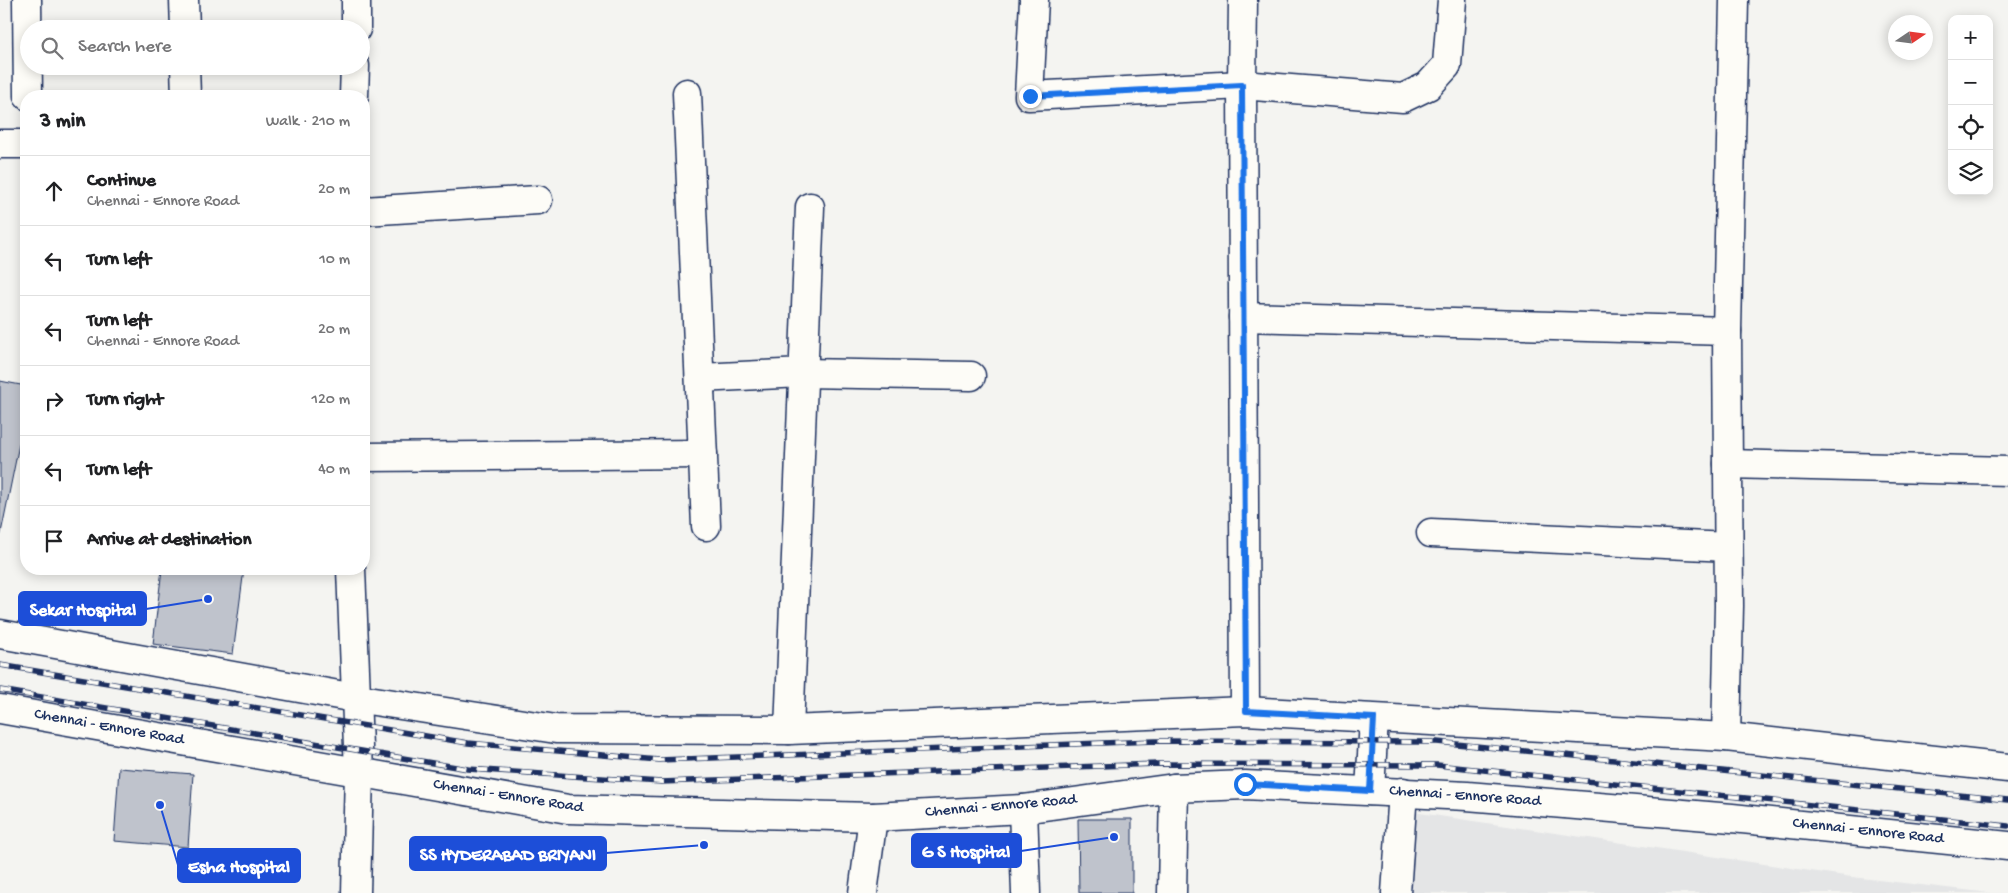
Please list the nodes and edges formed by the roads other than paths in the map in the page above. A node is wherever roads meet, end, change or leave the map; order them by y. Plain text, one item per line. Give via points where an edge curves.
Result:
1 (26, 0) edge
2 (184, 0) edge
3 (356, 0) edge
4 (1034, 0) edge
5 (1243, 0) edge
6 (1452, 0) edge
7 (1734, 0) edge
8 (26, 20) edge
9 (185, 20) edge
10 (356, 20) edge
11 (28, 75) edge
12 (185, 75) edge
13 (355, 75) edge
14 (1242, 85) junction
15 (28, 90) edge
16 (186, 90) edge
17 (354, 90) edge
18 (688, 93) dead end
19 (0, 144) edge
20 (20, 144) edge
21 (538, 200) dead end
22 (810, 207) dead end
23 (370, 211) edge
24 (1243, 317) junction
25 (1727, 331) junction
26 (803, 373) junction
27 (971, 376) dead end
28 (700, 378) junction
29 (703, 454) junction
30 (370, 457) edge
31 (1728, 464) junction
32 (2008, 471) edge
33 (706, 526) dead end
34 (1431, 532) dead end
35 (1728, 547) junction
36 (351, 575) edge
37 (0, 634) edge
38 (355, 698) junction
39 (0, 710) edge
40 (1246, 711) junction
41 (1374, 718) junction
42 (789, 730) junction
43 (1726, 737) junction
44 (2008, 768) edge
45 (359, 772) junction
46 (1174, 788) junction
47 (1370, 791) junction
48 (1403, 792) junction
49 (1023, 809) junction
50 (873, 817) junction
51 (2008, 846) edge
52 (356, 893) edge
53 (863, 893) edge
54 (1026, 893) edge
55 (1172, 893) edge
56 (1396, 893) edge

1 - 8 street
2 - 9 street
3 - 10 street
4 - 14 street via 1030,96
5 - 14 street
6 - 14 street via 1446,65 1428,86 1403,98
7 - 25 street
11 - 15 street
12 - 16 street
13 - 17 street
14 - 24 street
18 - 28 street
19 - 20 street
21 - 23 street
22 - 26 street
24 - 25 street
24 - 40 street
25 - 31 street
26 - 27 street
26 - 28 street
26 - 42 street
28 - 29 street
29 - 30 street
29 - 33 street
31 - 32 street
31 - 35 street
34 - 35 street
35 - 43 street
36 - 38 street
37 - 38 street
38 - 42 street via 556,729
38 - 45 street
39 - 45 street, Chennai - Ennore Road
40 - 41 street
40 - 42 street
41 - 43 street
41 - 47 street
43 - 44 street
45 - 50 street, Chennai - Ennore Road via 568,810
45 - 52 street
46 - 47 street, Chennai - Ennore Road via 1245,784
46 - 49 street, Chennai - Ennore Road
46 - 55 street
47 - 48 street, Chennai - Ennore Road
48 - 51 street, Chennai - Ennore Road via 1723,817
48 - 56 street
49 - 50 street, Chennai - Ennore Road
49 - 54 street
50 - 53 street

